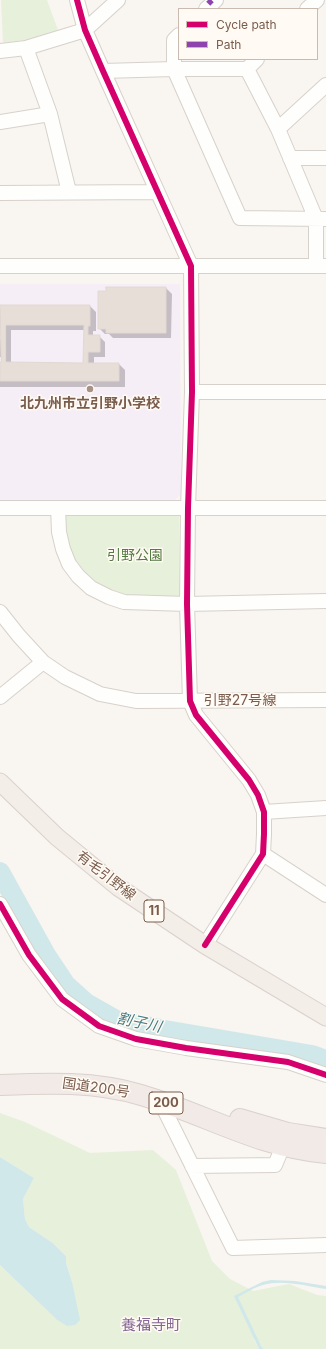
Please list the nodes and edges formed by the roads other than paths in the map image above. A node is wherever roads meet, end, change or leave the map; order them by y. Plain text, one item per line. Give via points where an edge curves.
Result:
1 (77, 0) edge
2 (118, 0) edge
3 (216, 0) edge
4 (316, 0) edge
5 (207, 8) edge
6 (308, 8) edge
7 (85, 30) junction
8 (178, 36) edge
9 (26, 48) junction
10 (0, 51) edge
11 (256, 60) edge
12 (174, 69) junction
13 (247, 69) junction
14 (103, 71) junction
15 (326, 85) edge
16 (50, 114) junction
17 (0, 122) edge
18 (278, 129) junction
19 (290, 158) junction
20 (326, 158) edge
21 (0, 192) edge
22 (69, 192) junction
23 (157, 192) junction
24 (321, 219) edge
25 (0, 266) edge
26 (191, 266) junction
27 (321, 266) edge
28 (192, 392) junction
29 (326, 392) edge
30 (0, 508) edge
31 (58, 508) junction
32 (188, 508) junction
33 (326, 508) edge
34 (326, 601) edge
35 (187, 604) junction
36 (0, 612) edge
37 (43, 662) junction
38 (0, 697) edge
39 (326, 700) edge
40 (190, 701) junction
41 (0, 782) edge
42 (326, 808) edge
43 (264, 812) junction
44 (263, 854) junction
45 (326, 895) edge
46 (0, 904) edge
47 (205, 945) junction
48 (326, 1017) edge
49 (0, 1072) edge
50 (326, 1075) edge
51 (0, 1085) edge
52 (160, 1101) junction
53 (326, 1139) edge
54 (283, 1146) junction
55 (326, 1153) edge
56 (192, 1166) junction
57 (326, 1245) edge

1 - 7 street
2 - 7 street
3 - 5 street
4 - 6 street
7 - 9 street
7 - 14 street
8 - 12 street via 174,40
9 - 10 street
9 - 16 street
11 - 13 street
12 - 13 street
12 - 14 street
12 - 24 street via 240,218
13 - 18 street
14 - 23 street
15 - 18 street
16 - 17 street
16 - 22 street
18 - 19 street
19 - 20 street
19 - 24 street
21 - 22 street
22 - 23 street
23 - 26 street
24 - 27 street
25 - 26 street
26 - 27 street
26 - 28 street
28 - 29 street
28 - 32 street
30 - 31 street
31 - 32 street
31 - 35 street via 63,549 78,576 91,588 124,602
32 - 33 street
32 - 35 street
34 - 35 street
35 - 40 street
36 - 37 street, 引野27号線
37 - 38 street
37 - 40 street, 引野27号線 via 65,678 100,694 136,701
39 - 40 street, 引野27号線
40 - 43 street via 196,715 249,780
41 - 47 main road, 有毛引野線 / 11 via 57,837 118,887
42 - 43 street
43 - 44 street
44 - 45 street
44 - 47 street
46 - 50 street via 29,955 62,1000 99,1026 136,1039 288,1062
47 - 48 main road, 有毛引野線 / 11
49 - 53 highway, 国道200号 / 200 via 78,1070 120,1077 170,1091 244,1121 288,1133
51 - 52 highway, 国道200号 / 200 via 78,1084 118,1090
52 - 54 highway, 国道200号 / 200 via 242,1134
52 - 56 street
54 - 55 highway, 国道200号 / 200
54 - 56 street via 275,1165
56 - 57 street via 233,1248

